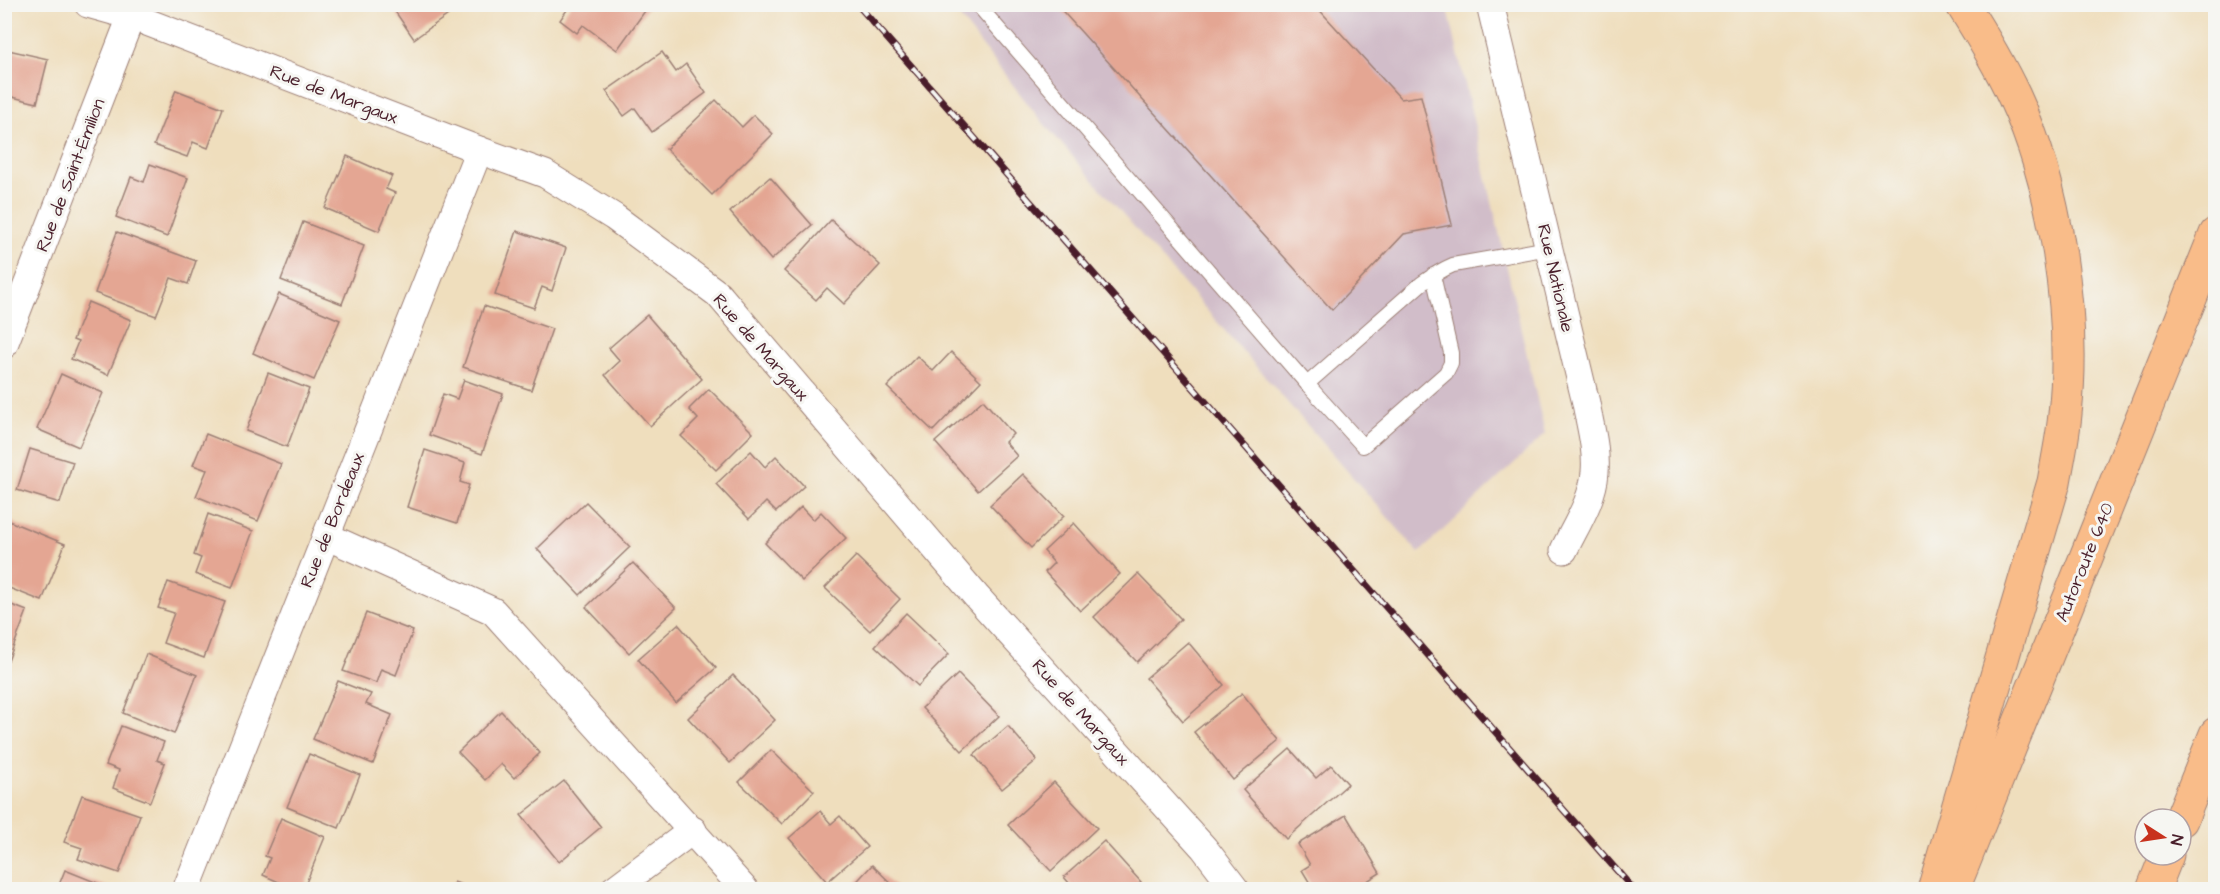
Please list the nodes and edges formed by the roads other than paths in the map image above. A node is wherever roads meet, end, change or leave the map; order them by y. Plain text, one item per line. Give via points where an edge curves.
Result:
1 (88, 4) edge
2 (978, 4) edge
3 (1490, 4) edge
4 (1962, 4) edge
5 (133, 10) edge
6 (479, 150) junction
7 (2216, 234) edge
8 (1549, 248) junction
9 (1433, 275) junction
10 (4, 345) edge
11 (1307, 384) junction
12 (326, 536) junction
13 (1564, 550) dead end
14 (2216, 734) edge
15 (2186, 807) edge
16 (693, 830) junction
17 (2162, 867) edge
18 (186, 890) edge
19 (613, 890) edge
20 (745, 890) edge
21 (1236, 890) edge
22 (1934, 890) edge
23 (1953, 890) edge
24 (2153, 890) edge

1 - 5 street, Rue de Margaux
2 - 11 lane
3 - 8 street, Rue Nationale
4 - 22 highway via 2015,97 2051,204 2067,345 2066,413 2054,482
5 - 6 street, Rue de Margaux
5 - 10 street, Rue de Saint-Émilion
6 - 12 street, Rue de Bordeaux
6 - 21 street, Rue de Margaux via 545,174 614,218 718,294 976,596 1204,848
7 - 23 highway, Autoroute 640
8 - 9 lane via 1453,265
8 - 13 street, Rue Nationale via 1594,446 1595,471 1588,502
9 - 11 lane
9 - 11 lane via 1451,353 1446,373 1363,446
12 - 16 street via 493,611
12 - 18 street, Rue de Bordeaux
14 - 15 highway
16 - 19 street
16 - 20 street
17 - 24 highway

